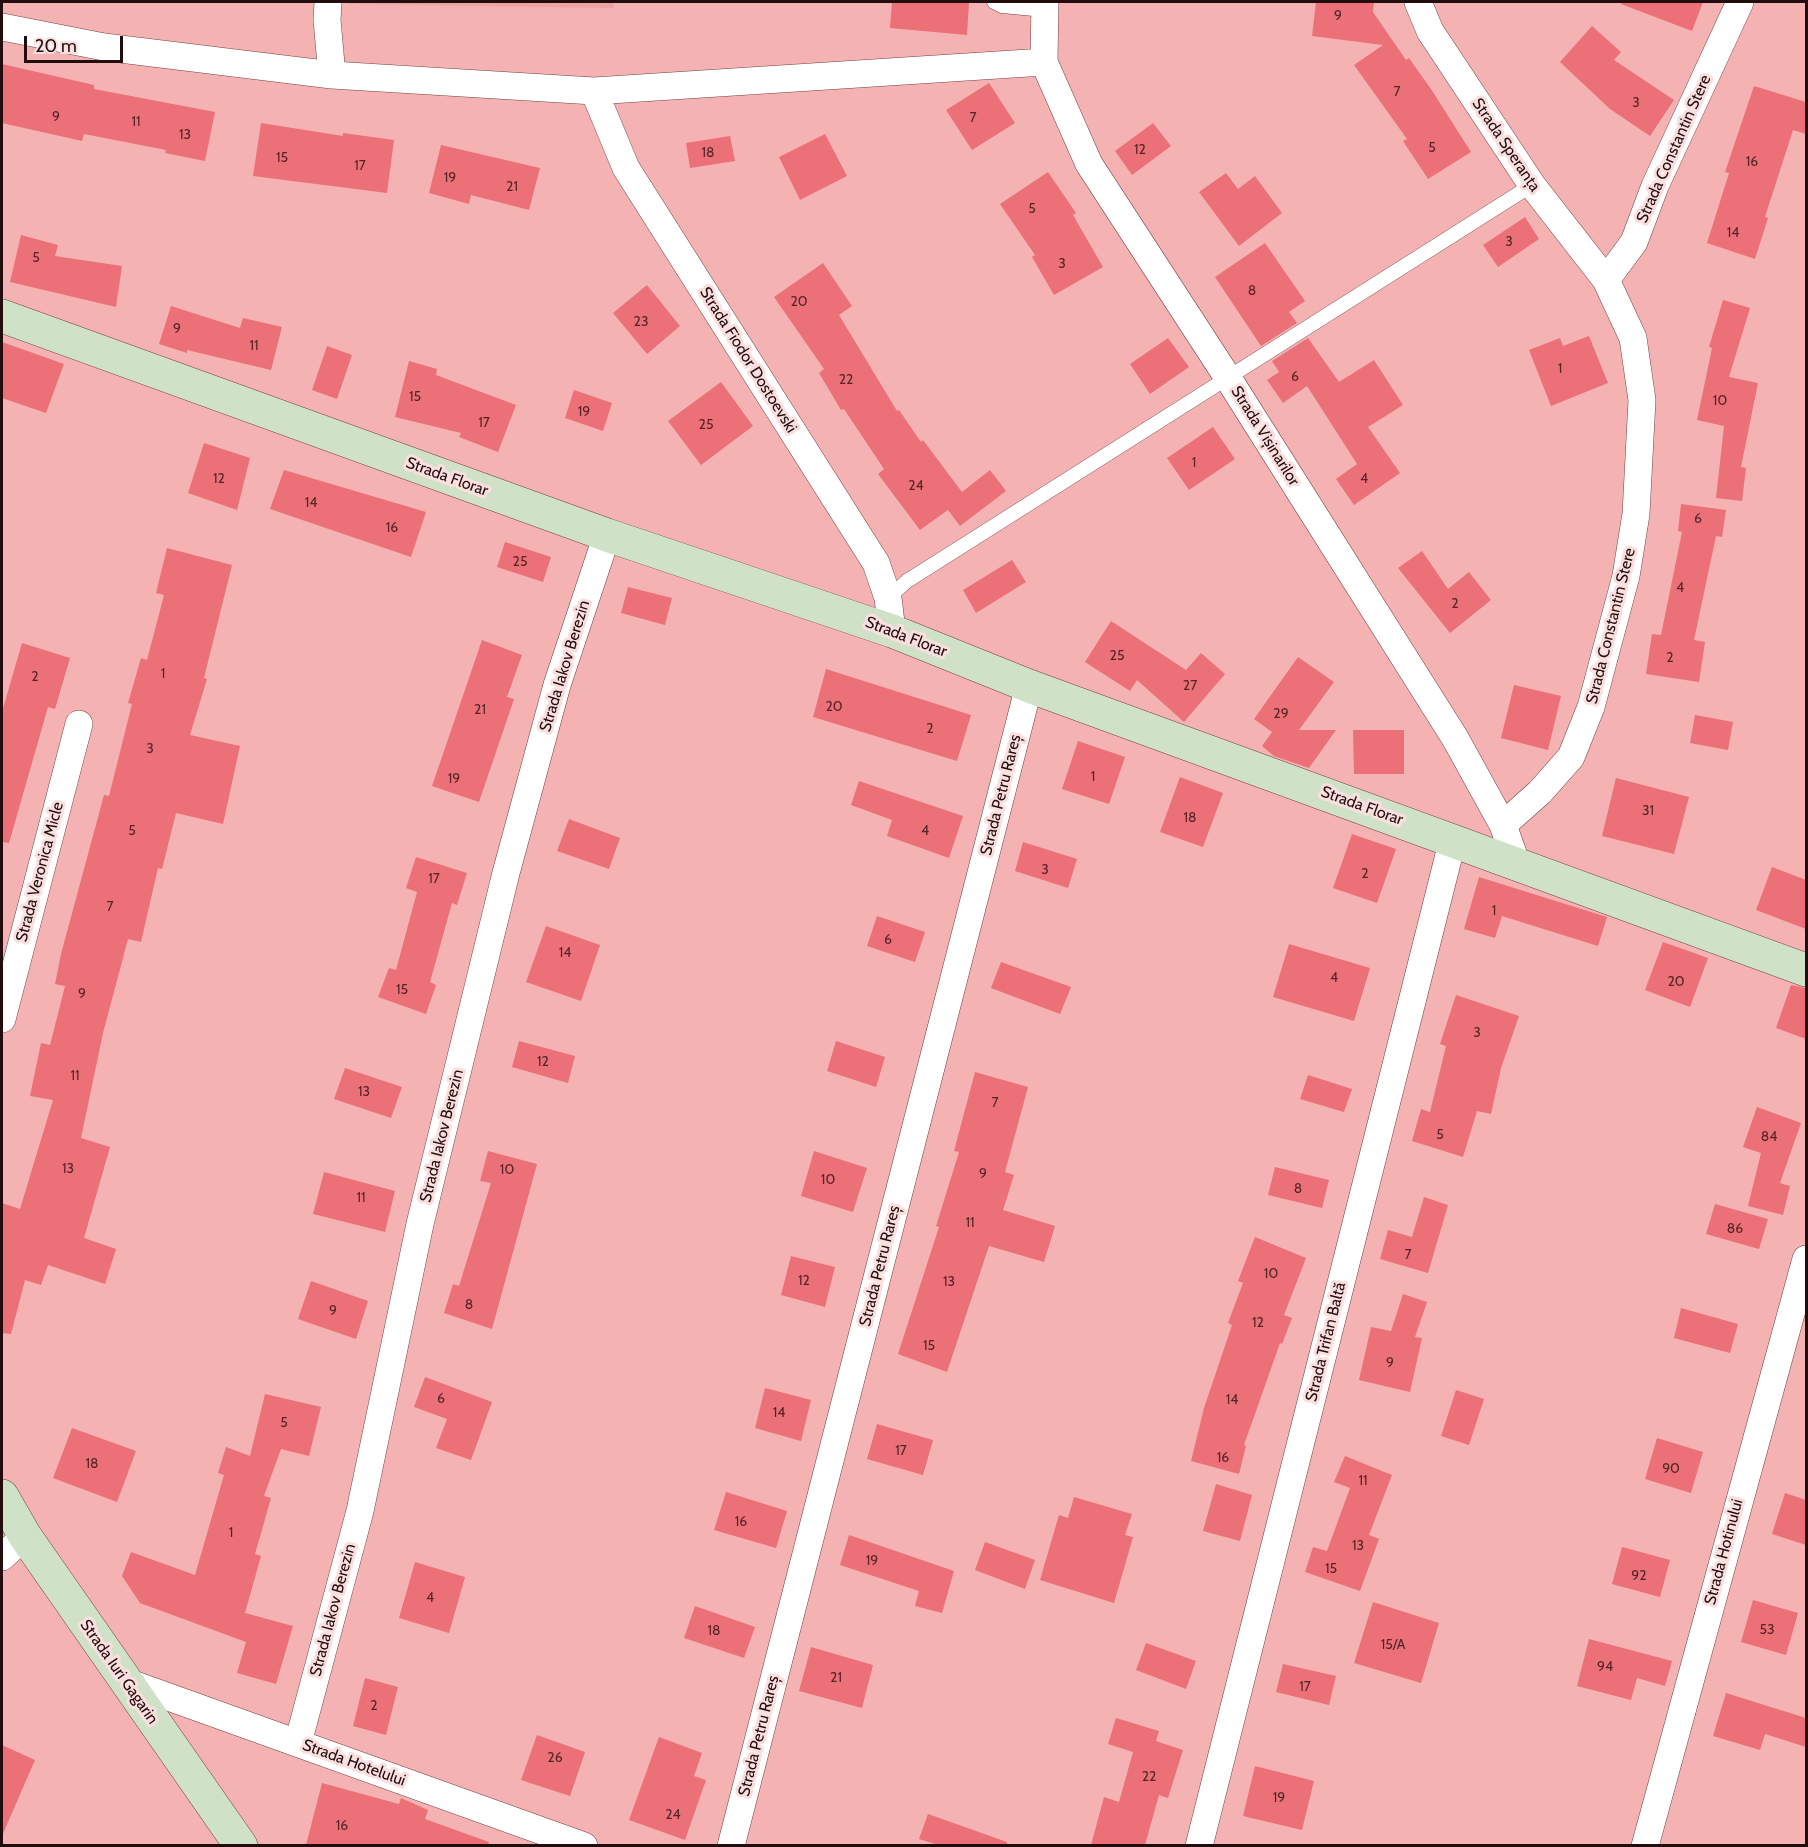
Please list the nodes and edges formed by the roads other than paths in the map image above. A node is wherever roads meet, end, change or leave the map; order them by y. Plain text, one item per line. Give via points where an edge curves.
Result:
1 (328, 2) edge
2 (994, 2) edge
3 (1418, 2) edge
4 (1740, 2) edge
5 (1045, 6) edge
6 (2, 27) edge
7 (1044, 62) junction
8 (332, 75) junction
9 (594, 91) junction
10 (1532, 185) junction
11 (1606, 280) junction
12 (2, 316) edge
13 (1228, 378) junction
14 (607, 534) junction
15 (888, 598) junction
16 (892, 631) junction
17 (1029, 686) junction
18 (79, 724) dead end
19 (1503, 825) junction
20 (1453, 838) junction
21 (1516, 862) junction
22 (1806, 970) edge
23 (2, 1019) edge
24 (1806, 1259) edge
25 (2, 1496) edge
26 (13, 1547) edge
27 (124, 1681) junction
28 (298, 1743) junction
29 (241, 1845) edge
30 (584, 1845) edge
31 (731, 1845) edge
32 (1199, 1845) edge
33 (1645, 1845) edge

1 - 8 street
2 - 5 lane via 1002,6
3 - 10 street, Strada Speranța via 1430,31
4 - 11 street, Strada Constantin Stere via 1655,186 1634,242
5 - 7 street, Strada Vișinarilor
6 - 8 street via 104,47
7 - 9 street
7 - 13 street, Strada Vișinarilor via 1089,164
8 - 9 street
9 - 15 street, Strada Fiodor Dostoevski via 626,168 876,563
10 - 11 street, Strada Speranța
10 - 13 lane
11 - 19 street, Strada Constantin Stere via 1633,338 1642,400 1636,514 1626,576 1592,708 1571,757
12 - 14 street, Strada Florar
13 - 15 lane via 907,581
13 - 19 street, Strada Vișinarilor via 1455,738
14 - 16 street, Strada Florar
14 - 28 street, Strada Iakov Berezin via 557,685 506,873 420,1224 360,1510
15 - 16 street, Strada Fiodor Dostoevski
16 - 17 street, Strada Florar
17 - 20 street, Strada Florar
17 - 31 street, Strada Petru Rareș
18 - 23 street, Strada Veronica Micle
19 - 21 street, Strada Vișinarilor
20 - 21 street, Strada Florar
20 - 32 street, Strada Trifan Baltă
21 - 22 street, Strada Florar
24 - 33 street, Strada Hotinului
25 - 26 street, Strada Iuri Gagarin
26 - 27 street, Strada Iuri Gagarin
27 - 28 street, Strada Hotelului
27 - 29 street, Strada Iuri Gagarin
28 - 30 street, Strada Hotelului

